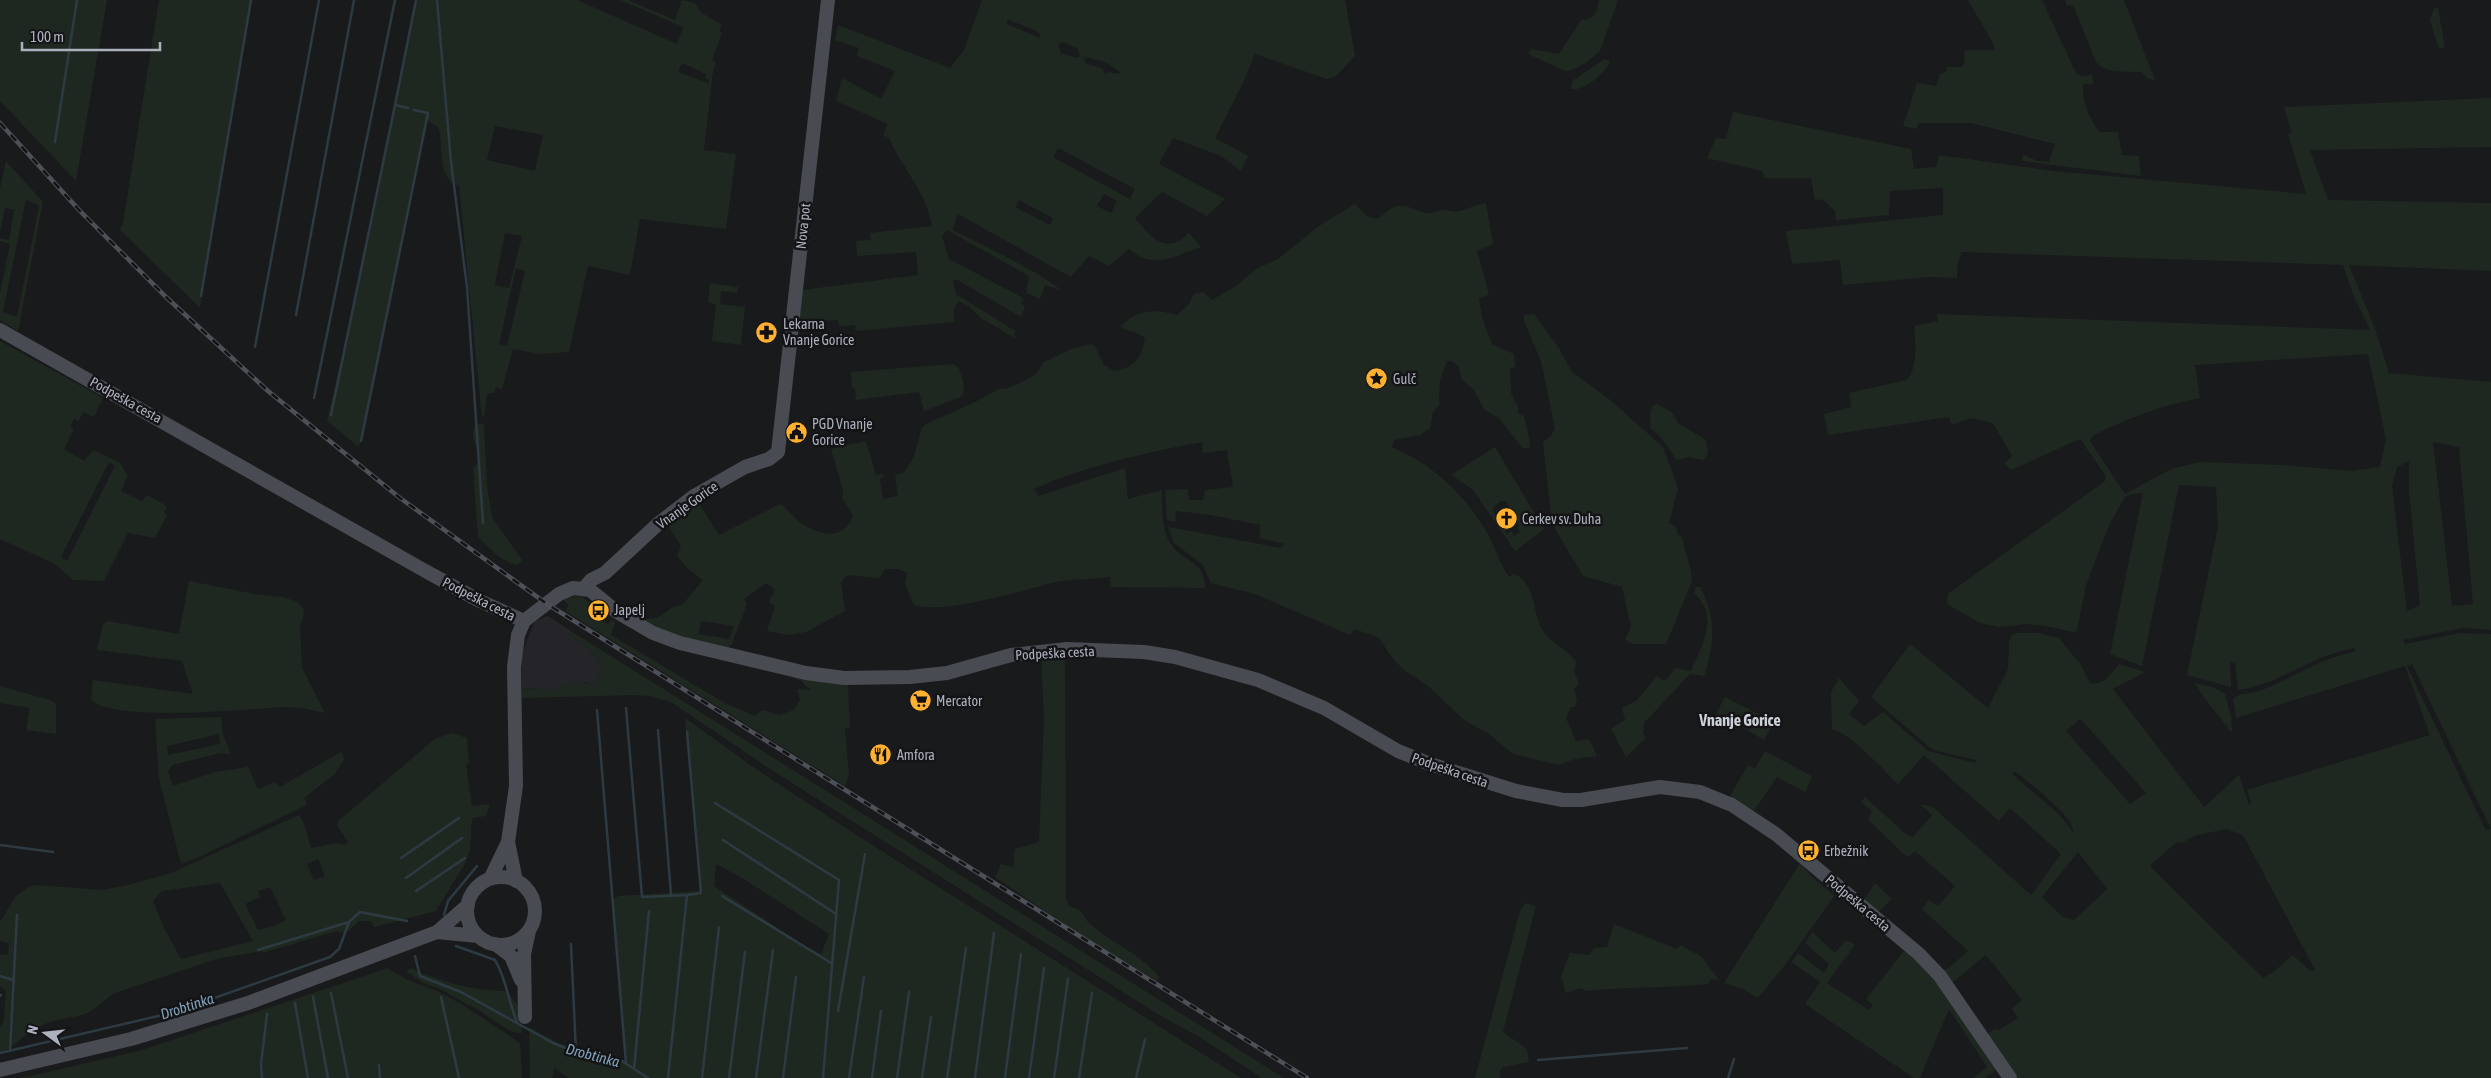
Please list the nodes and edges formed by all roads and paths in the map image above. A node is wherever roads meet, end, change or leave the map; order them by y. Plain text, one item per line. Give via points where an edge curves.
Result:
1 (828, 0) edge
2 (0, 330) edge
3 (778, 452) joint
4 (590, 591) junction
5 (524, 621) junction
6 (508, 842) junction
7 (491, 878) junction
8 (516, 881) junction
9 (468, 905) junction
10 (529, 931) junction
11 (437, 932) junction
12 (478, 936) junction
13 (494, 944) junction
14 (524, 989) junction
15 (524, 1017) dead end
16 (0, 1070) edge
17 (2010, 1078) edge

1 - 3 main road, Nova pot
2 - 5 main road, Podpeška cesta via 420,568
3 - 4 main road, Vnanje Gorice via 694,496 605,572
4 - 5 main road, Podpeška cesta via 573,588 559,594
4 - 17 main road, Podpeška cesta via 616,612 653,633 680,643 806,673 844,678 910,677 947,674 1011,654 1067,649 1144,652 1175,657 1258,680 1324,708 1398,752 1516,791 1563,800 1581,800 1660,786 1700,792 1732,805 1777,835 1919,954 1940,976
5 - 6 main road via 515,645 516,786
6 - 7 main road
6 - 8 main road
7 - 8 main road via 500,876
7 - 9 main road via 478,886
8 - 10 main road via 533,898 534,920
9 - 11 main road
9 - 12 main road via 471,927
10 - 13 main road via 513,942
10 - 14 main road via 524,954
11 - 12 main road
11 - 16 main road via 248,1003 131,1039
12 - 13 main road
13 - 14 main road via 512,956
14 - 15 main road

